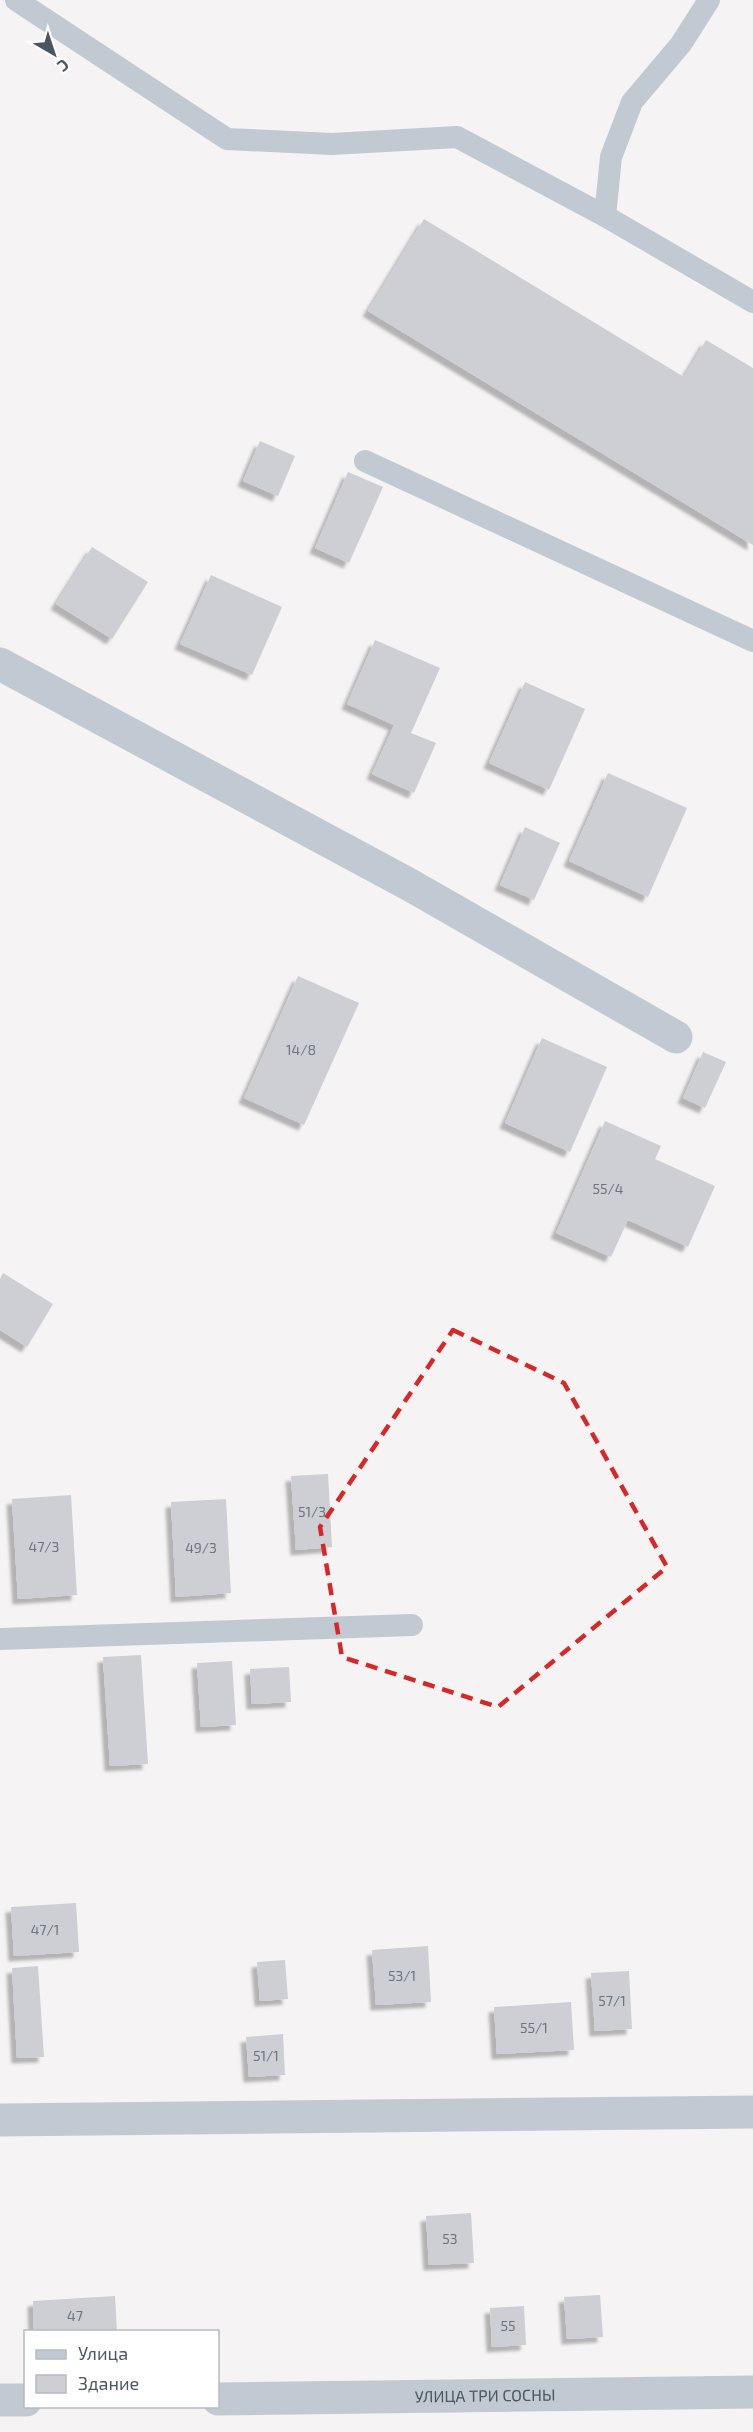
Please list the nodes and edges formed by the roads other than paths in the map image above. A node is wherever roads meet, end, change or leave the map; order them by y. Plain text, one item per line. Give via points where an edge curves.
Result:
1 (16, 0) edge
2 (709, 0) edge
3 (605, 216) junction
4 (753, 302) edge
5 (365, 460) dead end
6 (753, 641) edge
7 (0, 664) edge
8 (676, 1037) dead end
9 (412, 1625) dead end
10 (0, 1639) edge
11 (753, 2112) edge
12 (0, 2120) edge
13 (753, 2392) edge
14 (219, 2399) edge
15 (0, 2400) edge
16 (24, 2400) edge

1 - 3 lane via 227,139 332,144 457,137
2 - 3 lane via 681,44 632,102 611,157
3 - 4 lane
5 - 6 lane
7 - 8 street via 410,885
9 - 10 lane
11 - 12 street
13 - 14 street, УЛИЦА ТРИ СОСНЫ
15 - 16 street

